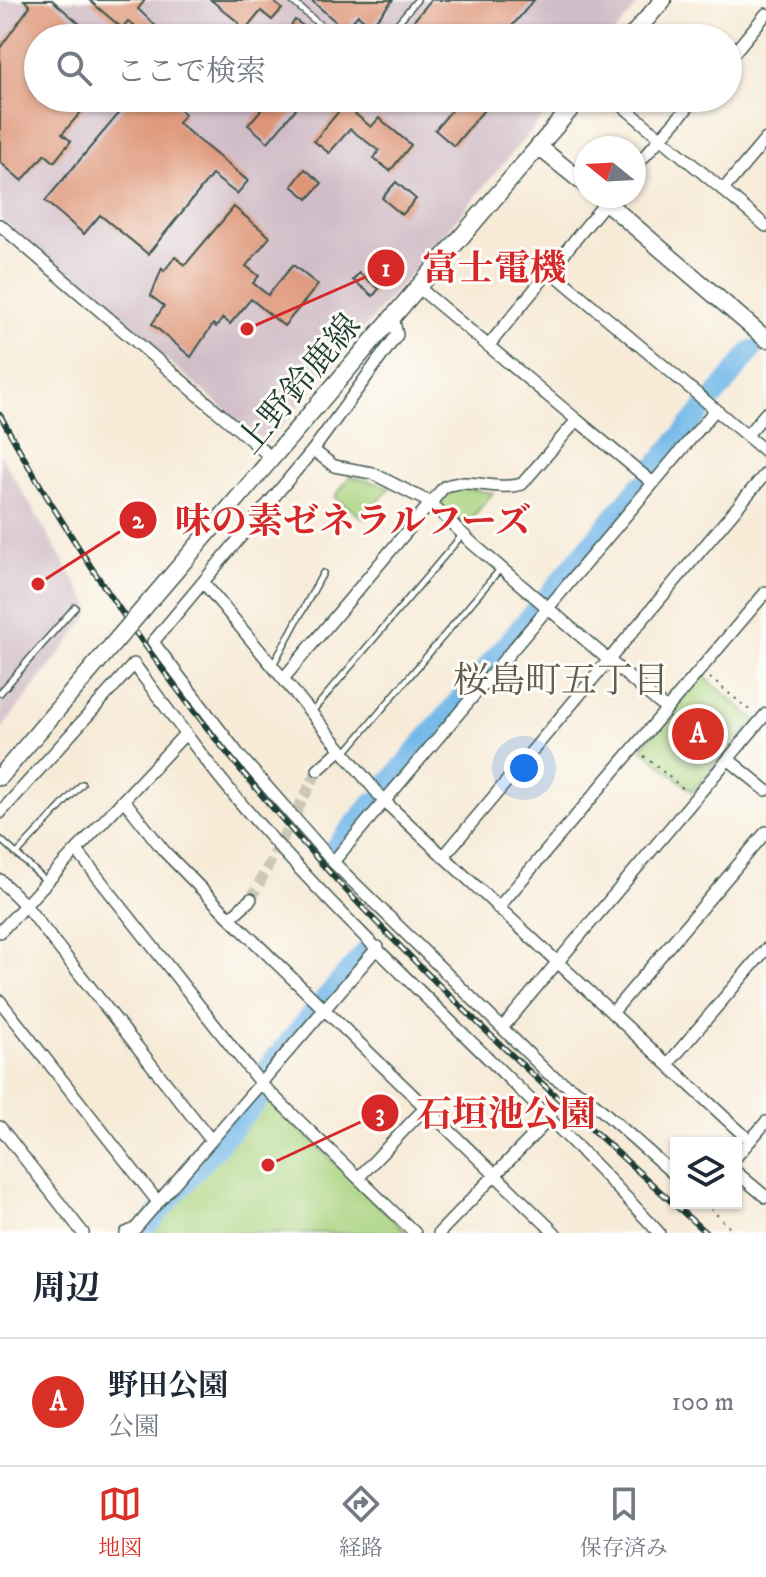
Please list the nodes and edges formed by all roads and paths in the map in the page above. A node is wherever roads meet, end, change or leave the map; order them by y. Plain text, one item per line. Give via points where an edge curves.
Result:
1 (291, 0) edge
2 (417, 0) edge
3 (663, 0) edge
4 (766, 14) edge
5 (319, 24) edge
6 (397, 24) edge
7 (642, 24) edge
8 (742, 43) edge
9 (568, 112) edge
10 (630, 112) edge
11 (684, 112) edge
12 (663, 138) junction
13 (766, 139) edge
14 (539, 147) junction
15 (646, 156) edge
16 (574, 175) edge
17 (723, 190) junction
18 (598, 208) edge
19 (616, 208) edge
20 (0, 225) edge
21 (766, 226) edge
22 (551, 271) junction
23 (418, 287) junction
24 (393, 317) junction
25 (766, 339) edge
26 (489, 345) junction
27 (716, 409) junction
28 (766, 413) edge
29 (577, 420) junction
30 (747, 435) junction
31 (313, 450) junction
32 (766, 452) edge
33 (273, 459) junction
34 (766, 473) edge
35 (653, 483) junction
36 (431, 503) junction
37 (463, 534) junction
38 (501, 568) junction
39 (323, 573) dead end
40 (204, 583) junction
41 (766, 592) edge
42 (75, 607) dead end
43 (547, 607) junction
44 (611, 659) junction
45 (272, 666) junction
46 (700, 669) junction
47 (283, 679) junction
48 (0, 693) edge
49 (666, 709) junction
50 (311, 713) junction
51 (763, 717) edge
52 (185, 734) junction
53 (634, 747) junction
54 (343, 752) junction
55 (728, 759) junction
56 (318, 770) tunnel mouth
57 (0, 777) edge
58 (82, 784) dead end
59 (766, 790) edge
60 (695, 798) junction
61 (124, 800) junction
62 (384, 801) junction
63 (0, 813) edge
64 (766, 832) edge
65 (0, 839) edge
66 (78, 852) junction
67 (17, 854) junction
68 (443, 857) junction
69 (333, 862) junction
70 (0, 880) edge
71 (48, 882) junction
72 (251, 899) tunnel mouth
73 (25, 905) junction
74 (498, 908) junction
75 (230, 918) junction
76 (0, 932) edge
77 (378, 947) junction
78 (766, 949) edge
79 (556, 962) junction
80 (0, 1001) edge
81 (323, 1011) junction
82 (612, 1013) junction
83 (12, 1016) junction
84 (0, 1026) edge
85 (503, 1027) junction
86 (668, 1064) junction
87 (261, 1084) junction
88 (425, 1108) junction
89 (551, 1117) junction
90 (766, 1122) edge
91 (0, 1127) edge
92 (211, 1140) junction
93 (750, 1141) junction
94 (742, 1150) edge
95 (670, 1171) edge
96 (494, 1176) junction
97 (742, 1177) edge
98 (358, 1178) junction
99 (766, 1197) edge
100 (158, 1202) junction
101 (711, 1209) edge
102 (83, 1233) edge
103 (126, 1233) edge
104 (415, 1233) edge
105 (439, 1233) edge
106 (555, 1233) edge
107 (659, 1233) edge
108 (735, 1233) edge

1 - 5 lane
2 - 6 lane
3 - 7 main road
4 - 8 street
9 - 14 main road, 上野鈴鹿線
10 - 12 street
11 - 12 street
12 - 15 street
12 - 17 street
13 - 17 street
14 - 16 main road
14 - 23 main road, 上野鈴鹿線
17 - 21 street
18 - 22 street
19 - 25 main road
20 - 33 street
22 - 26 street
22 - 27 street
23 - 24 main road, 上野鈴鹿線
23 - 26 street
24 - 31 street via 397,335
24 - 33 main road, 上野鈴鹿線
26 - 29 street
27 - 30 street
27 - 35 street
28 - 30 street
29 - 35 street
29 - 36 street via 522,484 510,488 454,482
30 - 32 street
31 - 36 street via 334,466 372,473
31 - 40 street
33 - 57 main road, 上野鈴鹿線, bridge
34 - 44 street
35 - 43 street
36 - 37 street
36 - 47 street
37 - 38 street
37 - 50 lane
38 - 43 street
38 - 54 lane
39 - 45 lane
40 - 45 street
40 - 69 street via 153,642 239,755
41 - 46 street
42 - 48 lane
43 - 44 street
43 - 62 street
44 - 49 street
44 - 68 street
45 - 47 street
46 - 49 street
46 - 51 path
47 - 50 street
49 - 53 street
50 - 54 street
51 - 55 street
52 - 61 street
52 - 63 street via 134,664
52 - 77 street via 264,830
53 - 60 path
53 - 74 street
54 - 56 street
54 - 62 street
55 - 59 street
55 - 60 street
58 - 67 lane
60 - 79 street
61 - 66 street
61 - 75 street via 164,851
62 - 68 street
62 - 69 street
64 - 82 street
65 - 67 lane
66 - 71 street
66 - 87 street
67 - 71 lane
68 - 74 street
69 - 85 street
70 - 73 street
71 - 73 street
72 - 75 street
73 - 76 street
73 - 92 street
74 - 79 street
75 - 81 street
77 - 81 street
77 - 89 street
78 - 86 street
79 - 82 street
79 - 85 street
80 - 83 street
81 - 87 street
81 - 88 street
82 - 86 street
83 - 84 street
83 - 100 street
85 - 95 street via 549,1074 589,1099
86 - 93 street
87 - 92 street
87 - 98 street
88 - 96 street
88 - 98 street
89 - 96 street
89 - 107 street
90 - 93 street
91 - 102 street
92 - 100 street
93 - 94 street
96 - 105 street
96 - 106 street
97 - 99 street
98 - 104 street
100 - 103 street
101 - 108 path

